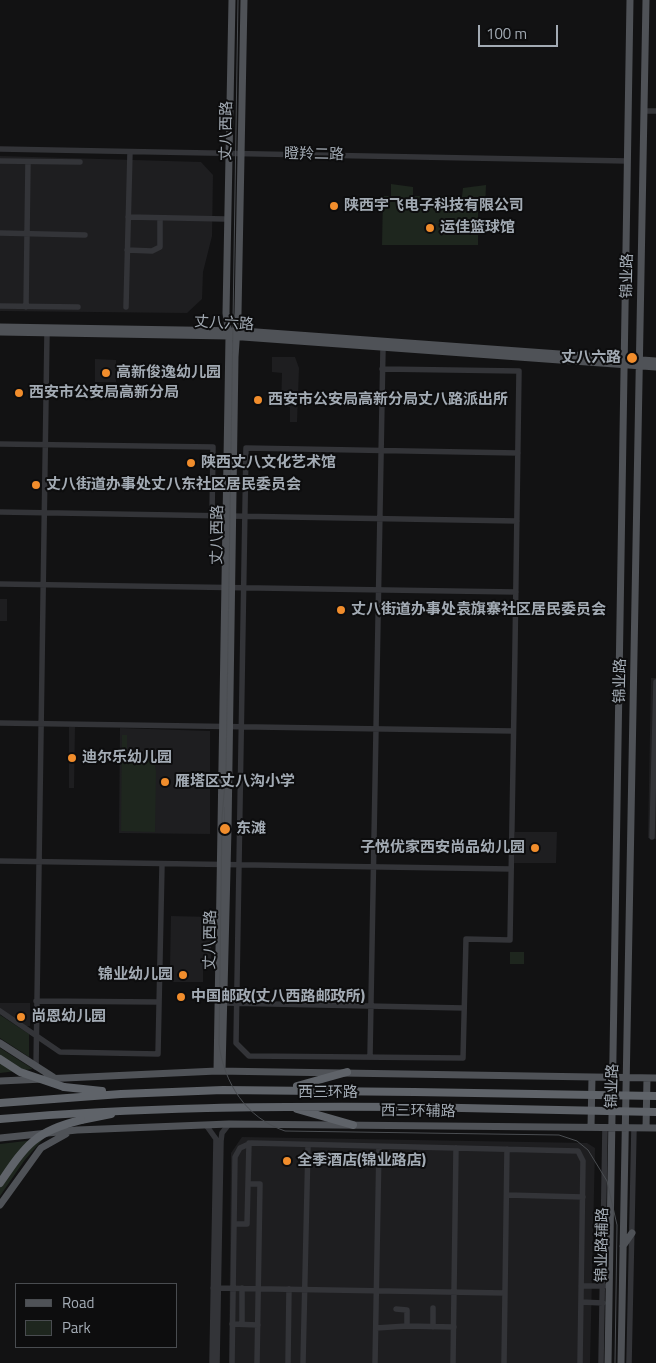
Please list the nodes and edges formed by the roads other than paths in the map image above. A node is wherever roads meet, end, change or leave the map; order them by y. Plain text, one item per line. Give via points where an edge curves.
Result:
1 (232, 0) edge
2 (244, 0) edge
3 (630, 0) edge
4 (646, 0) edge
5 (644, 111) junction
6 (656, 111) edge
7 (0, 149) edge
8 (130, 152) junction
9 (230, 154) junction
10 (240, 154) junction
11 (627, 161) junction
12 (0, 162) edge
13 (28, 162) junction
14 (80, 162) dead end
15 (128, 217) junction
16 (160, 218) junction
17 (225, 219) dead end
18 (0, 233) edge
19 (27, 234) junction
20 (85, 235) dead end
21 (127, 250) junction
22 (0, 306) edge
23 (26, 306) junction
24 (78, 307) dead end
25 (126, 307) dead end
26 (0, 326) edge
27 (0, 332) edge
28 (47, 333) junction
29 (232, 334) junction
30 (383, 348) junction
31 (656, 360) edge
32 (640, 362) junction
33 (624, 363) junction
34 (656, 367) edge
35 (382, 369) junction
36 (0, 444) edge
37 (45, 445) junction
38 (380, 451) junction
39 (518, 453) junction
40 (0, 512) edge
41 (44, 514) junction
42 (212, 516) junction
43 (229, 516) junction
44 (245, 516) junction
45 (378, 518) junction
46 (517, 521) junction
47 (0, 584) edge
48 (42, 585) junction
49 (228, 588) junction
50 (244, 588) junction
51 (377, 590) junction
52 (516, 592) junction
53 (656, 682) edge
54 (0, 723) edge
55 (40, 724) junction
56 (226, 726) junction
57 (242, 726) junction
58 (374, 728) junction
59 (513, 731) junction
60 (655, 753) edge
61 (652, 837) dead end
62 (0, 861) edge
63 (38, 862) junction
64 (162, 865) junction
65 (223, 865) junction
66 (239, 865) junction
67 (372, 866) junction
68 (511, 869) junction
69 (36, 1001) junction
70 (159, 1002) junction
71 (223, 1003) junction
72 (237, 1004) junction
73 (371, 1006) junction
74 (464, 1008) junction
75 (0, 1011) edge
76 (35, 1034) junction
77 (0, 1043) edge
78 (370, 1056) junction
79 (0, 1059) edge
80 (36, 1067) junction
81 (219, 1071) junction
82 (347, 1072) junction
83 (53, 1077) junction
84 (592, 1077) junction
85 (612, 1078) junction
86 (628, 1078) junction
87 (647, 1078) junction
88 (656, 1078) edge
89 (0, 1081) edge
90 (288, 1089) junction
91 (121, 1094) junction
92 (656, 1096) edge
93 (0, 1103) edge
94 (288, 1106) junction
95 (138, 1109) junction
96 (656, 1112) edge
97 (0, 1119) edge
98 (228, 1124) junction
99 (206, 1125) junction
100 (354, 1125) junction
101 (591, 1127) junction
102 (608, 1127) junction
103 (625, 1128) junction
104 (634, 1128) junction
105 (646, 1128) junction
106 (656, 1128) edge
107 (76, 1130) junction
108 (0, 1138) edge
109 (249, 1143) junction
110 (308, 1146) junction
111 (379, 1147) junction
112 (456, 1148) junction
113 (507, 1149) junction
114 (0, 1183) edge
115 (248, 1184) junction
116 (507, 1196) junction
117 (583, 1197) junction
118 (0, 1206) edge
119 (234, 1224) junction
120 (632, 1233) junction
121 (623, 1246) junction
122 (609, 1282) junction
123 (581, 1286) junction
124 (602, 1287) junction
125 (216, 1288) junction
126 (233, 1288) junction
127 (242, 1288) junction
128 (258, 1289) junction
129 (289, 1289) junction
130 (305, 1290) junction
131 (377, 1291) junction
132 (454, 1292) junction
133 (505, 1293) junction
134 (581, 1302) junction
135 (602, 1302) junction
136 (609, 1307) junction
137 (434, 1308) dead end
138 (396, 1310) dead end
139 (232, 1324) junction
140 (242, 1324) junction
141 (258, 1325) junction
142 (407, 1326) junction
143 (433, 1327) junction
144 (376, 1328) junction
145 (454, 1328) junction
146 (212, 1363) edge
147 (217, 1363) edge
148 (232, 1363) edge
149 (257, 1363) edge
150 (288, 1363) edge
151 (303, 1363) edge
152 (375, 1363) edge
153 (453, 1363) edge
154 (504, 1363) edge
155 (580, 1363) edge
156 (601, 1363) edge
157 (608, 1363) edge
158 (621, 1363) edge
159 (629, 1363) edge

1 - 9 main road, 丈八西路
2 - 10 main road, 丈八西路
3 - 11 main road, 锦业路
4 - 5 main road, 锦业路
5 - 6 street
5 - 32 main road, 锦业路
7 - 8 street, 瞪羚二路
8 - 9 street, 瞪羚二路
8 - 15 street
9 - 10 street, 瞪羚二路
9 - 29 main road, 丈八西路 via 226,313
10 - 11 street, 瞪羚二路
10 - 29 main road, 丈八西路
11 - 33 main road, 锦业路
12 - 13 street
13 - 14 street
13 - 19 street
15 - 16 street
15 - 21 street
16 - 17 street
16 - 21 street via 160,247 152,251
18 - 19 street
19 - 20 street
19 - 23 street
21 - 25 street
22 - 23 street
23 - 24 street
26 - 29 main road, 丈八六路
27 - 28 main road, 丈八六路
28 - 29 main road, 丈八六路
28 - 37 street
29 - 30 main road, 丈八六路
29 - 33 main road, 丈八六路
29 - 43 main road, 丈八西路
30 - 33 main road, 丈八六路
30 - 35 street
31 - 32 main road, 丈八六路
32 - 33 main road, 丈八六路
32 - 34 main road, 丈八六路
32 - 86 main road, 锦业路
33 - 85 main road, 锦业路
35 - 38 street
35 - 39 street via 519,371
36 - 37 street
37 - 41 street
37 - 42 street via 214,447
38 - 39 street
38 - 44 street via 246,448
38 - 45 street
39 - 46 street
40 - 41 street
41 - 42 street
41 - 48 street
42 - 43 street
43 - 44 street
43 - 49 main road, 丈八西路
44 - 45 street
44 - 50 street
45 - 46 street
45 - 51 street
46 - 52 street
47 - 48 street
48 - 49 street
48 - 55 street
49 - 50 street
49 - 56 main road, 丈八西路
50 - 51 street
50 - 57 street
51 - 52 street
51 - 58 street
52 - 59 street
53 - 60 street
54 - 55 street
55 - 56 street
55 - 63 street
56 - 57 street
56 - 65 main road, 丈八西路
57 - 58 street
57 - 66 street
58 - 59 street
58 - 67 street
59 - 68 street
60 - 61 street
62 - 63 street
63 - 64 street
63 - 69 street
64 - 65 street
64 - 70 street
65 - 66 street
65 - 71 main road, 丈八西路
65 - 81 main road, 丈八西路
66 - 67 street
66 - 72 street
67 - 68 street
67 - 73 street
68 - 74 street via 510,940 466,939
69 - 70 street
69 - 76 street
70 - 76 street via 158,1054 60,1052
71 - 72 street
71 - 81 main road, 丈八西路
72 - 73 street
72 - 78 street via 236,1043 249,1056
73 - 74 street
73 - 78 street
74 - 78 street via 463,1058
75 - 76 street
76 - 80 street
77 - 80 main road
79 - 91 highway, bridge via 20,1072 64,1087
80 - 83 main road
81 - 82 main road
81 - 83 main road
82 - 84 main road
82 - 90 highway
83 - 89 main road
84 - 85 main road
84 - 101 main road
85 - 86 main road
85 - 102 main road, 锦业路
86 - 87 main road
86 - 103 main road, 锦业路
87 - 88 main road
87 - 105 main road
90 - 91 highway, 西三环路
90 - 92 highway, 西三环路, bridge
91 - 93 highway, 西三环路
94 - 95 highway, 西三环路
94 - 96 highway, 西三环路, bridge
94 - 100 highway
95 - 97 highway, 西三环路
95 - 114 highway, bridge via 53,1128 22,1151
98 - 99 main road, 西三环辅路
98 - 100 main road, 西三环辅路
98 - 125 street via 221,1141
99 - 107 main road, 西三环辅路
99 - 125 street via 216,1139
100 - 101 main road, 西三环辅路
101 - 102 main road, 西三环辅路
102 - 103 main road, 西三环辅路
102 - 122 main road, 锦业路
102 - 124 street, 锦业路辅路
103 - 104 main road, 西三环辅路
103 - 121 main road, 锦业路
104 - 105 main road, 西三环辅路
104 - 120 street, 锦业路辅路
105 - 106 main road, 西三环辅路
107 - 108 main road, 西三环辅路
107 - 118 main road via 41,1148
109 - 110 street
109 - 115 street
109 - 119 street via 240,1148 235,1157
110 - 111 street
110 - 130 street
111 - 112 street
111 - 131 street
112 - 113 street
112 - 132 street
113 - 116 street
113 - 117 street via 578,1151 583,1161
115 - 119 street via 247,1224
115 - 128 street via 260,1184
116 - 117 street
116 - 133 street
117 - 123 street
119 - 126 street
120 - 121 main road
120 - 159 street, 锦业路辅路
121 - 158 main road, 锦业路
122 - 124 street
122 - 136 main road, 锦业路
123 - 124 street
123 - 134 street
124 - 135 street, 锦业路辅路
125 - 126 street
125 - 146 street
125 - 147 street
126 - 127 street
126 - 139 street
127 - 128 street
127 - 140 street
128 - 129 street
128 - 141 street
129 - 130 street
129 - 150 street
130 - 131 street
130 - 151 street
131 - 132 street
131 - 144 street
132 - 133 street
132 - 145 street
133 - 154 street
134 - 135 street
134 - 155 street
135 - 136 street
135 - 156 street, 锦业路辅路
136 - 157 main road, 锦业路
137 - 143 street
138 - 142 street via 407,1310
139 - 140 street
139 - 148 street
140 - 141 street
141 - 149 street
142 - 143 street
142 - 144 street
143 - 145 street
144 - 152 street
145 - 153 street

